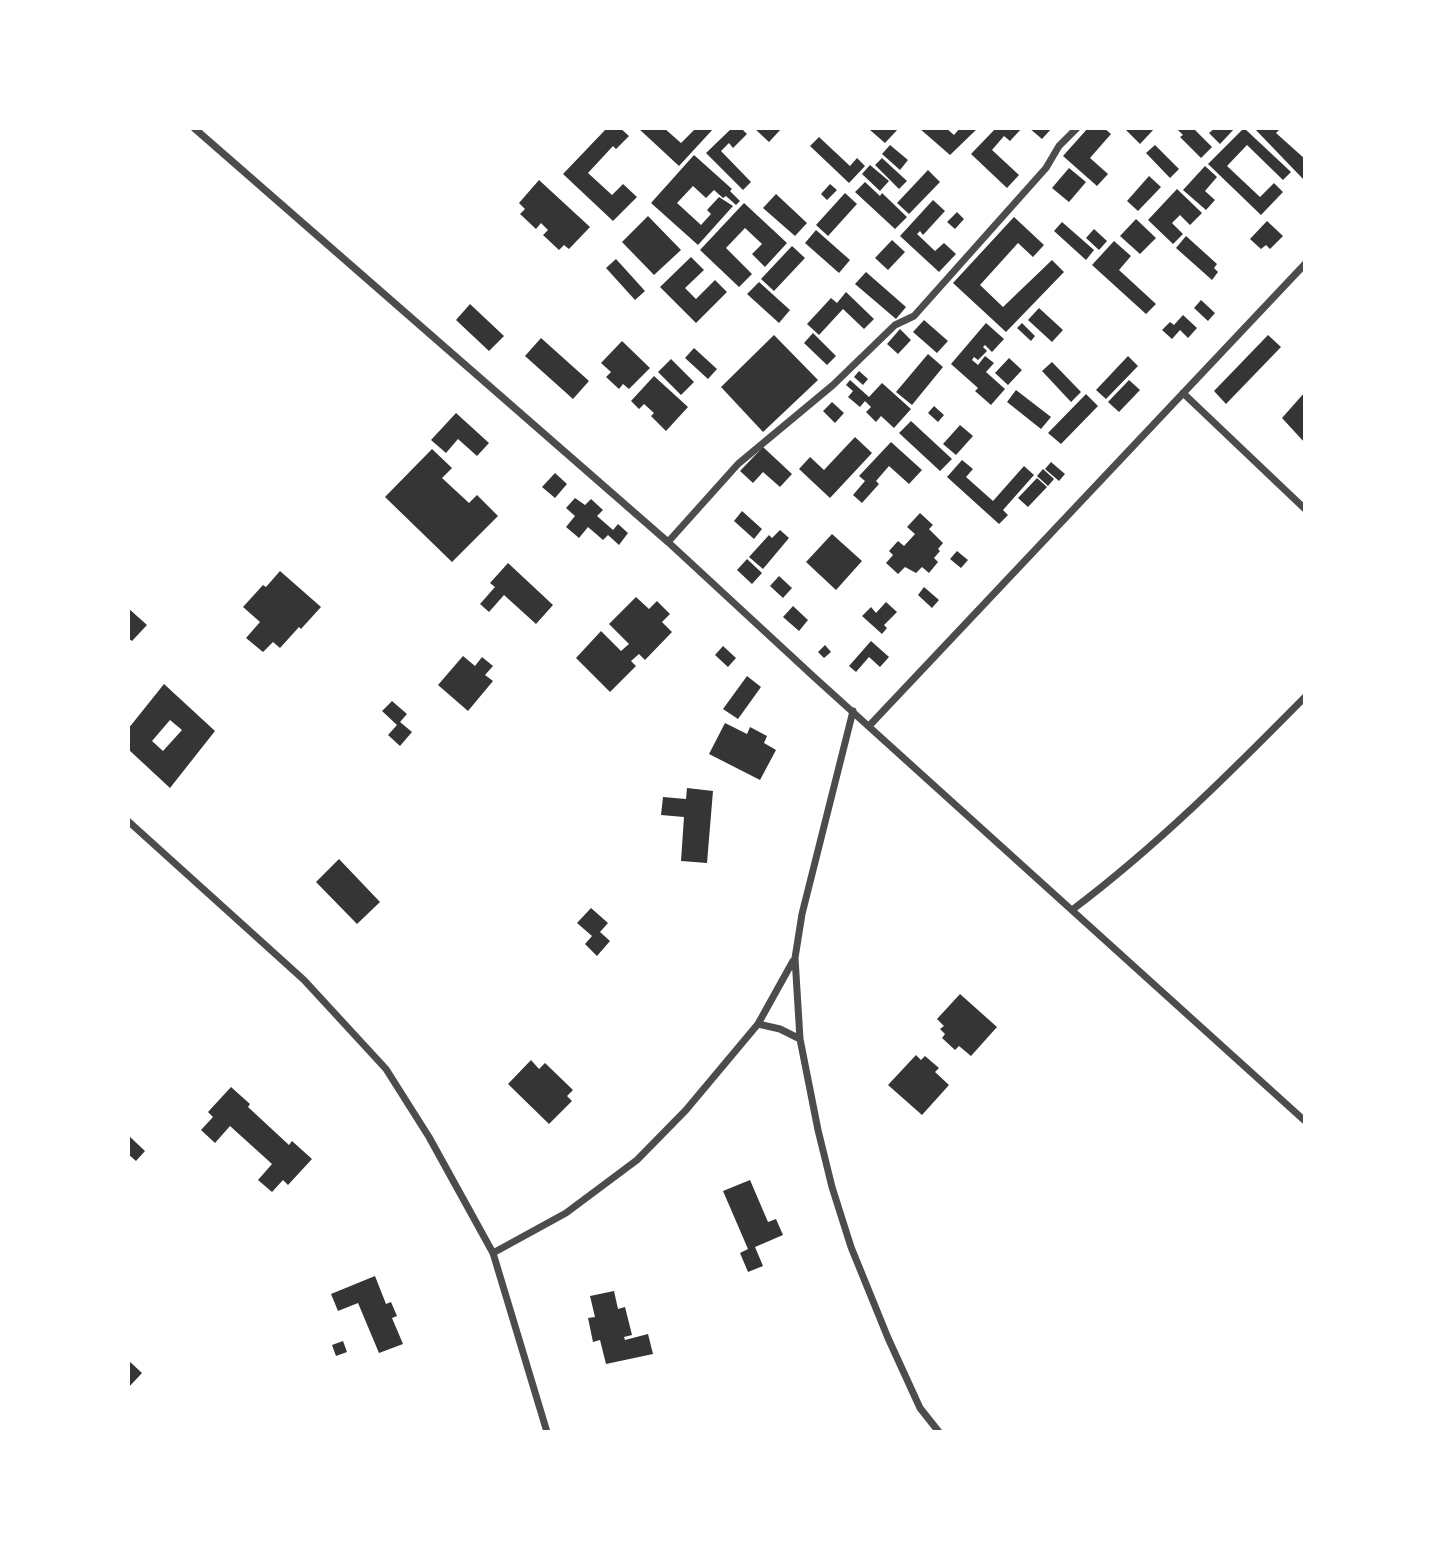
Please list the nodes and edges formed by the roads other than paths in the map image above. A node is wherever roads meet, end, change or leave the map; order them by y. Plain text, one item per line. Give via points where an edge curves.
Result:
1 (194, 128) edge
2 (1077, 128) edge
3 (1305, 264) edge
4 (1183, 393) junction
5 (1305, 509) edge
6 (668, 542) junction
7 (1305, 697) edge
8 (853, 711) junction
9 (869, 726) junction
10 (128, 821) edge
11 (1072, 910) junction
12 (795, 958) junction
13 (758, 1024) junction
14 (800, 1039) junction
15 (1305, 1121) edge
16 (493, 1253) junction
17 (547, 1432) edge
18 (939, 1432) edge

1 - 6 street
2 - 6 street via 914,316 895,325 833,385 738,464
3 - 4 street
4 - 5 street
4 - 9 street
6 - 8 street
7 - 11 street via 1219,785
8 - 9 street
8 - 12 street
9 - 11 street
10 - 16 street via 304,980 386,1069
11 - 15 street
12 - 13 street
12 - 14 street
13 - 14 street
13 - 16 street via 686,1110 622,1172 545,1226
14 - 18 street via 829,1176 851,1247 920,1408
16 - 17 street

